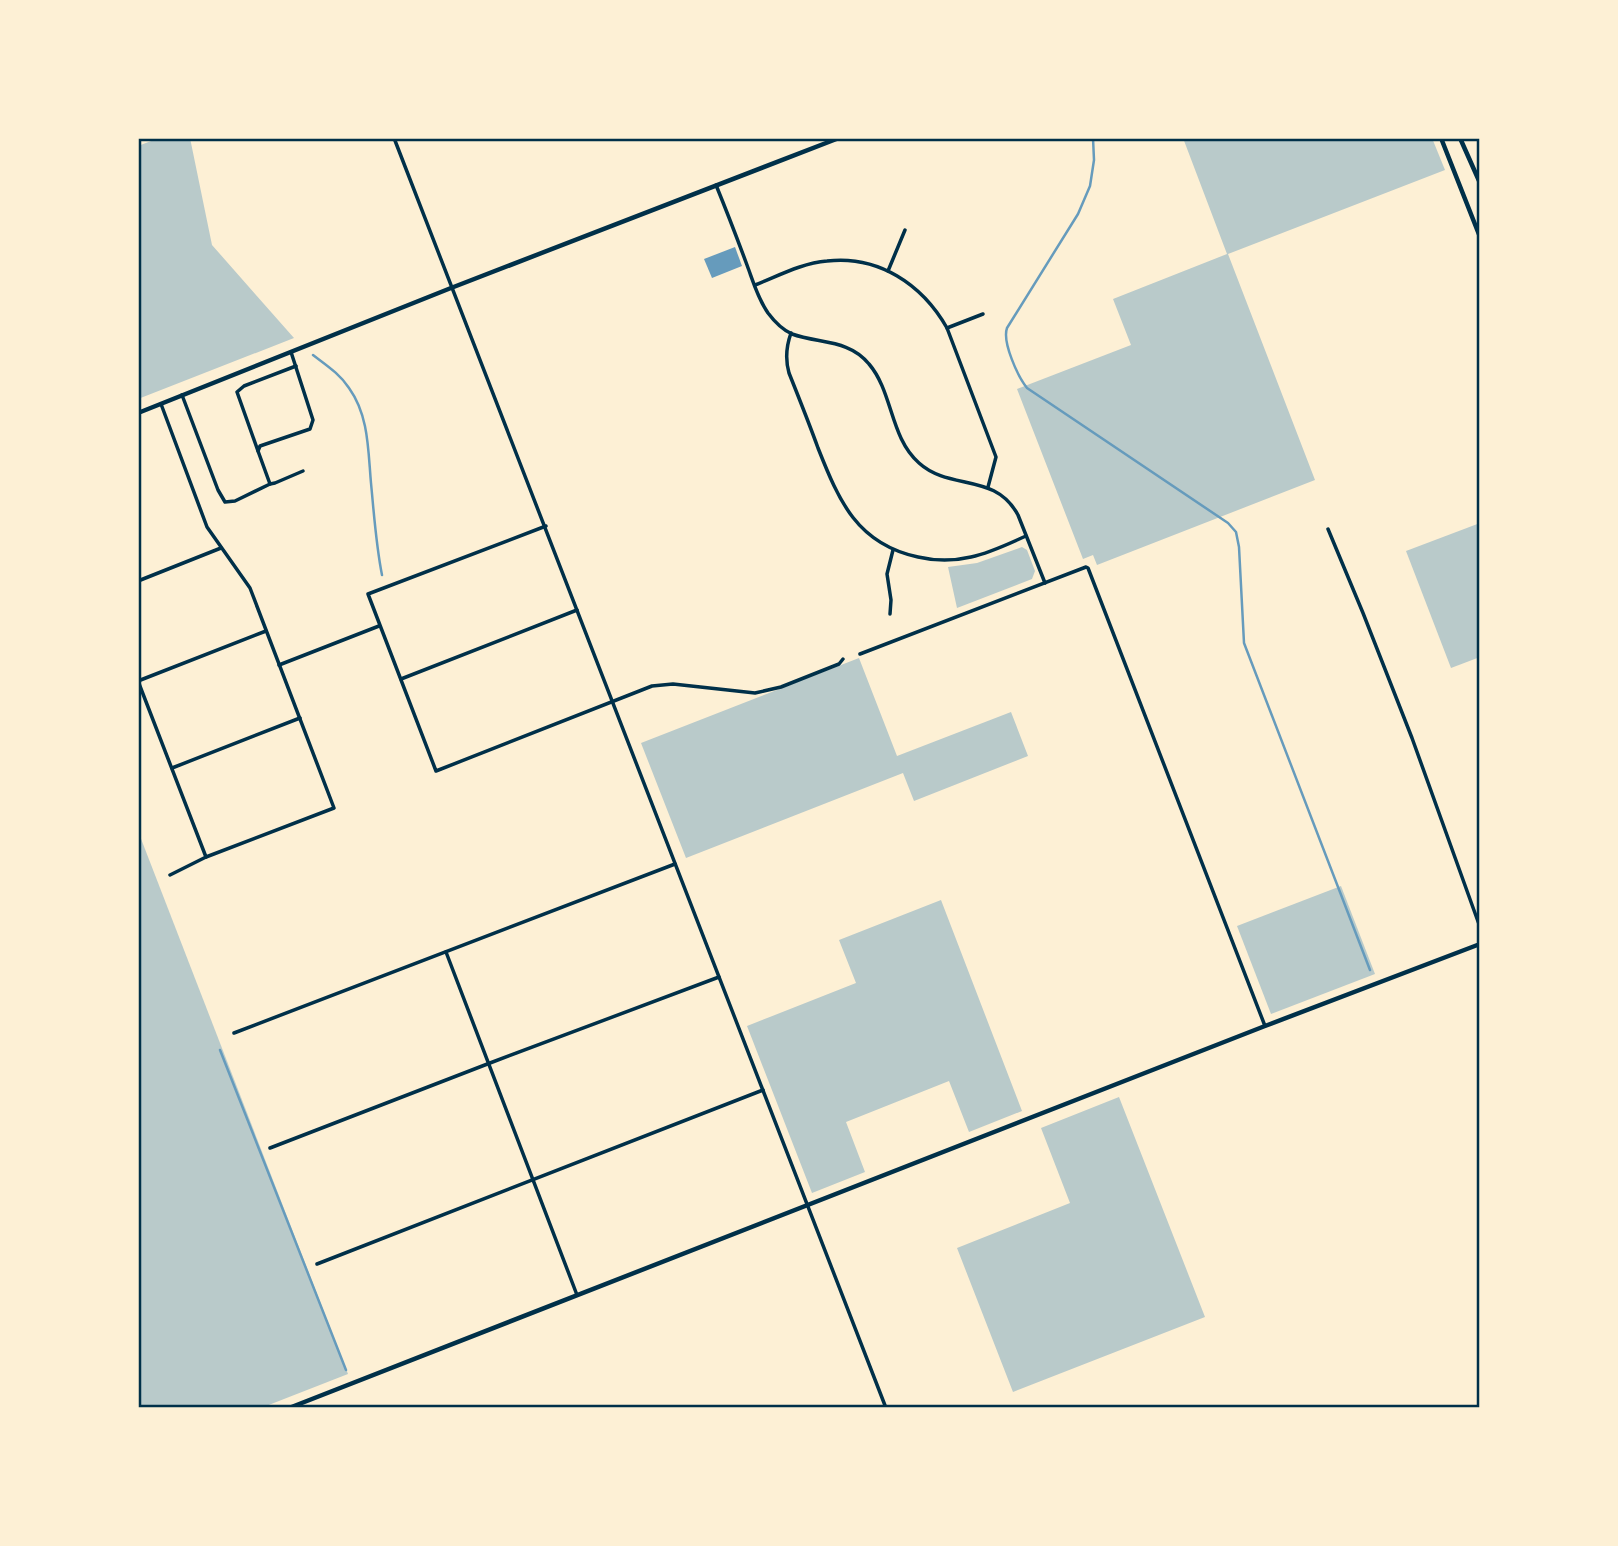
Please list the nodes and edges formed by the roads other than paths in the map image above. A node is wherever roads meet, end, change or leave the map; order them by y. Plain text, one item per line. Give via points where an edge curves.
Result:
1 (394, 138) edge
2 (839, 138) edge
3 (1441, 138) edge
4 (1460, 138) edge
5 (1480, 164) edge
6 (1473, 167) junction
7 (1480, 183) edge
8 (716, 185) junction
9 (905, 230) dead end
10 (1480, 237) edge
11 (888, 271) junction
12 (755, 285) junction
13 (452, 288) junction
14 (983, 314) dead end
15 (947, 328) junction
16 (791, 334) junction
17 (291, 352) junction
18 (296, 366) junction
19 (182, 395) junction
20 (162, 404) junction
21 (138, 412) edge
22 (258, 451) junction
23 (303, 471) dead end
24 (270, 484) junction
25 (988, 487) junction
26 (545, 526) junction
27 (1328, 529) dead end
28 (1027, 536) junction
29 (222, 548) junction
30 (893, 550) junction
31 (138, 581) edge
32 (1045, 583) junction
33 (577, 610) junction
34 (890, 614) dead end
35 (379, 626) junction
36 (266, 631) junction
37 (860, 654) dead end
38 (843, 659) dead end
39 (279, 665) junction
40 (401, 679) junction
41 (138, 681) edge
42 (612, 702) junction
43 (299, 718) junction
44 (172, 768) junction
45 (206, 858) junction
46 (675, 864) junction
47 (170, 875) dead end
48 (1480, 927) edge
49 (1480, 944) edge
50 (446, 952) junction
51 (719, 977) junction
52 (1265, 1026) junction
53 (234, 1033) dead end
54 (490, 1063) junction
55 (763, 1090) junction
56 (270, 1148) dead end
57 (535, 1180) junction
58 (807, 1206) junction
59 (317, 1264) dead end
60 (578, 1295) junction
61 (289, 1408) edge
62 (886, 1408) edge

1 - 13 street
2 - 8 main road
3 - 10 main road
4 - 6 main road
5 - 6 street
6 - 7 main road
8 - 12 street
8 - 13 main road
9 - 11 street
11 - 12 street via 853,261 826,261
11 - 15 street via 914,286
12 - 16 street via 766,311
13 - 17 main road
13 - 26 street
14 - 15 street
15 - 25 street via 996,457
16 - 25 street via 843,345 859,354 877,376 912,456 936,474
16 - 30 street via 786,363 833,486 856,522
17 - 18 street
17 - 19 main road
18 - 22 street via 313,420 310,429 260,446
18 - 22 street via 237,392
19 - 20 main road
19 - 24 street via 225,502
20 - 21 main road
20 - 29 street via 208,527
22 - 24 street
23 - 24 street
25 - 28 street via 1013,506
26 - 33 street
26 - 35 street via 368,594
27 - 48 street via 1412,738
28 - 30 street via 961,559 923,558
28 - 32 street
29 - 31 street
29 - 36 street via 250,589
30 - 34 street via 887,574
32 - 37 street
32 - 52 street via 1086,567
33 - 40 street
33 - 42 street
35 - 39 street
35 - 40 street
36 - 39 street
36 - 41 street
38 - 42 street via 755,694 673,684 652,686
39 - 43 street
40 - 42 street via 436,771
41 - 44 street
42 - 46 street
43 - 44 street
43 - 45 street via 334,808
44 - 45 street
45 - 47 street
46 - 50 street
46 - 51 street
49 - 52 main road
50 - 53 street
50 - 54 street
51 - 54 street
51 - 55 street
52 - 58 main road
54 - 56 street
54 - 57 street
55 - 57 street
55 - 58 street
57 - 59 street
57 - 60 street
58 - 60 main road
58 - 62 street
60 - 61 main road

